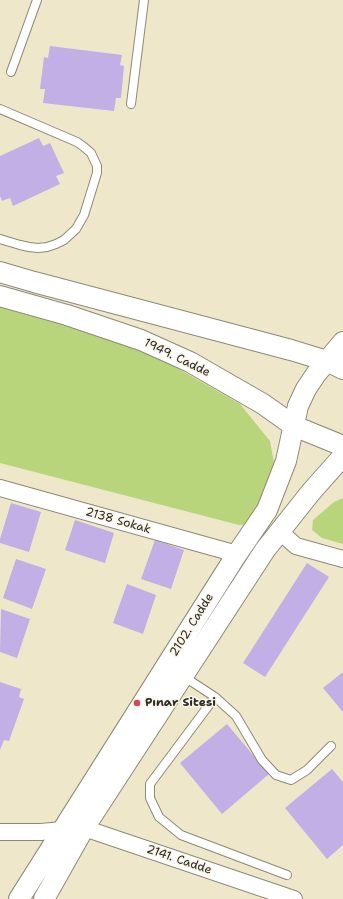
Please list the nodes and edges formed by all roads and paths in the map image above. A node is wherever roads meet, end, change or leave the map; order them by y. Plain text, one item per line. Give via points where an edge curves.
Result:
1 (38, 0) edge
2 (144, 0) edge
3 (11, 72) dead end
4 (131, 104) dead end
5 (0, 110) edge
6 (0, 239) edge
7 (0, 272) edge
8 (0, 296) edge
9 (343, 342) edge
10 (335, 365) edge
11 (294, 426) junction
12 (343, 446) edge
13 (343, 456) edge
14 (0, 488) edge
15 (279, 531) junction
16 (237, 554) junction
17 (343, 559) edge
18 (183, 676) junction
19 (215, 697) junction
20 (331, 746) dead end
21 (84, 828) junction
22 (62, 830) junction
23 (0, 832) edge
24 (287, 875) dead end
25 (19, 899) edge
26 (44, 899) edge
27 (294, 899) edge

1 - 3 lane
2 - 4 lane
5 - 6 lane via 77,142 90,153 97,166 97,173 83,218 64,240 38,248
7 - 10 street via 291,350
8 - 11 street, 1949. Cadde via 68,315 141,340 190,362 264,404
9 - 10 street, 2102. Cadde
10 - 11 street, 2102. Cadde via 316,374 298,406
11 - 12 street, 1949. Cadde
11 - 16 street, 2102. Cadde via 286,461 267,510
13 - 15 street, 2102. Cadde
14 - 16 street, 2138 Sokak
15 - 17 street via 296,546
15 - 18 street, 2102. Cadde via 264,550
16 - 22 street, 2102. Cadde
18 - 19 lane
18 - 21 street, 2102. Cadde
19 - 20 lane via 236,716 262,760 276,775 291,780 307,770
19 - 24 lane via 150,784 150,798 159,817 181,835
21 - 22 street, 2141. Cadde
21 - 26 street, 2102. Cadde
21 - 27 street, 2141. Cadde
22 - 23 street, 2141. Cadde
22 - 25 street, 2102. Cadde

